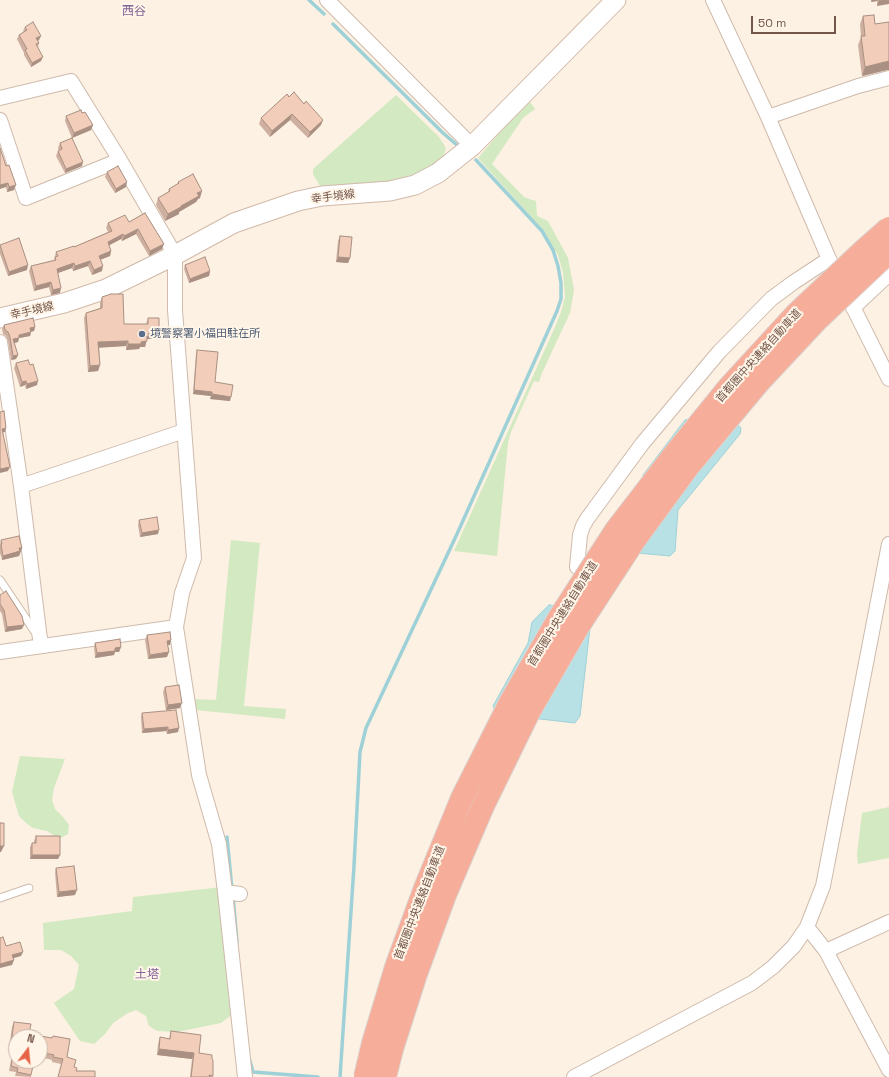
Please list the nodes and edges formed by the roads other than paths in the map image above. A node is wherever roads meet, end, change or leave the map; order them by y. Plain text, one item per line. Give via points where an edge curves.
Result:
1 (327, 0) edge
2 (616, 0) edge
3 (713, 0) edge
4 (889, 78) edge
5 (0, 98) edge
6 (768, 117) junction
7 (0, 120) edge
8 (472, 146) junction
9 (120, 160) junction
10 (889, 228) edge
11 (889, 252) edge
12 (175, 255) junction
13 (828, 260) junction
14 (889, 274) edge
15 (853, 308) junction
16 (0, 318) edge
17 (0, 342) edge
18 (889, 379) edge
19 (184, 431) junction
20 (21, 486) junction
21 (889, 544) edge
22 (577, 567) dead end
23 (0, 580) edge
24 (176, 627) junction
25 (42, 642) junction
26 (0, 652) edge
27 (29, 888) dead end
28 (0, 898) edge
29 (889, 922) edge
30 (807, 927) junction
31 (826, 951) junction
32 (889, 1070) edge
33 (246, 1077) edge
34 (365, 1077) edge
35 (385, 1077) edge
36 (574, 1077) edge

1 - 8 street
2 - 8 main road, 幸手境線
3 - 6 street
4 - 6 street
5 - 9 street via 71,81
6 - 13 street
7 - 9 street via 26,198
8 - 12 main road, 幸手境線 via 438,173 415,185 390,191 322,196 298,201 234,223
9 - 12 street
10 - 34 highway, 首都圏中央連絡自動車道, bridge via 796,314 729,387 616,530 559,618 510,701 462,798 396,967
11 - 35 highway, 首都圏中央連絡自動車道, bridge via 812,325 759,382 688,467 634,542 578,627 529,712 477,820 445,895 416,974
12 - 16 main road, 幸手境線 via 106,289 64,303
12 - 19 street via 175,310
13 - 15 street
13 - 22 street via 772,299 720,352 642,444 583,526
14 - 15 street
15 - 18 street
17 - 20 street
19 - 20 street
19 - 24 street via 194,558 182,593
20 - 25 street
21 - 30 street via 822,886
23 - 25 lane
24 - 25 street
24 - 33 street via 199,775 231,893
25 - 26 street
27 - 28 lane
29 - 31 street
30 - 31 street
30 - 36 street via 794,946 752,983
31 - 32 street

